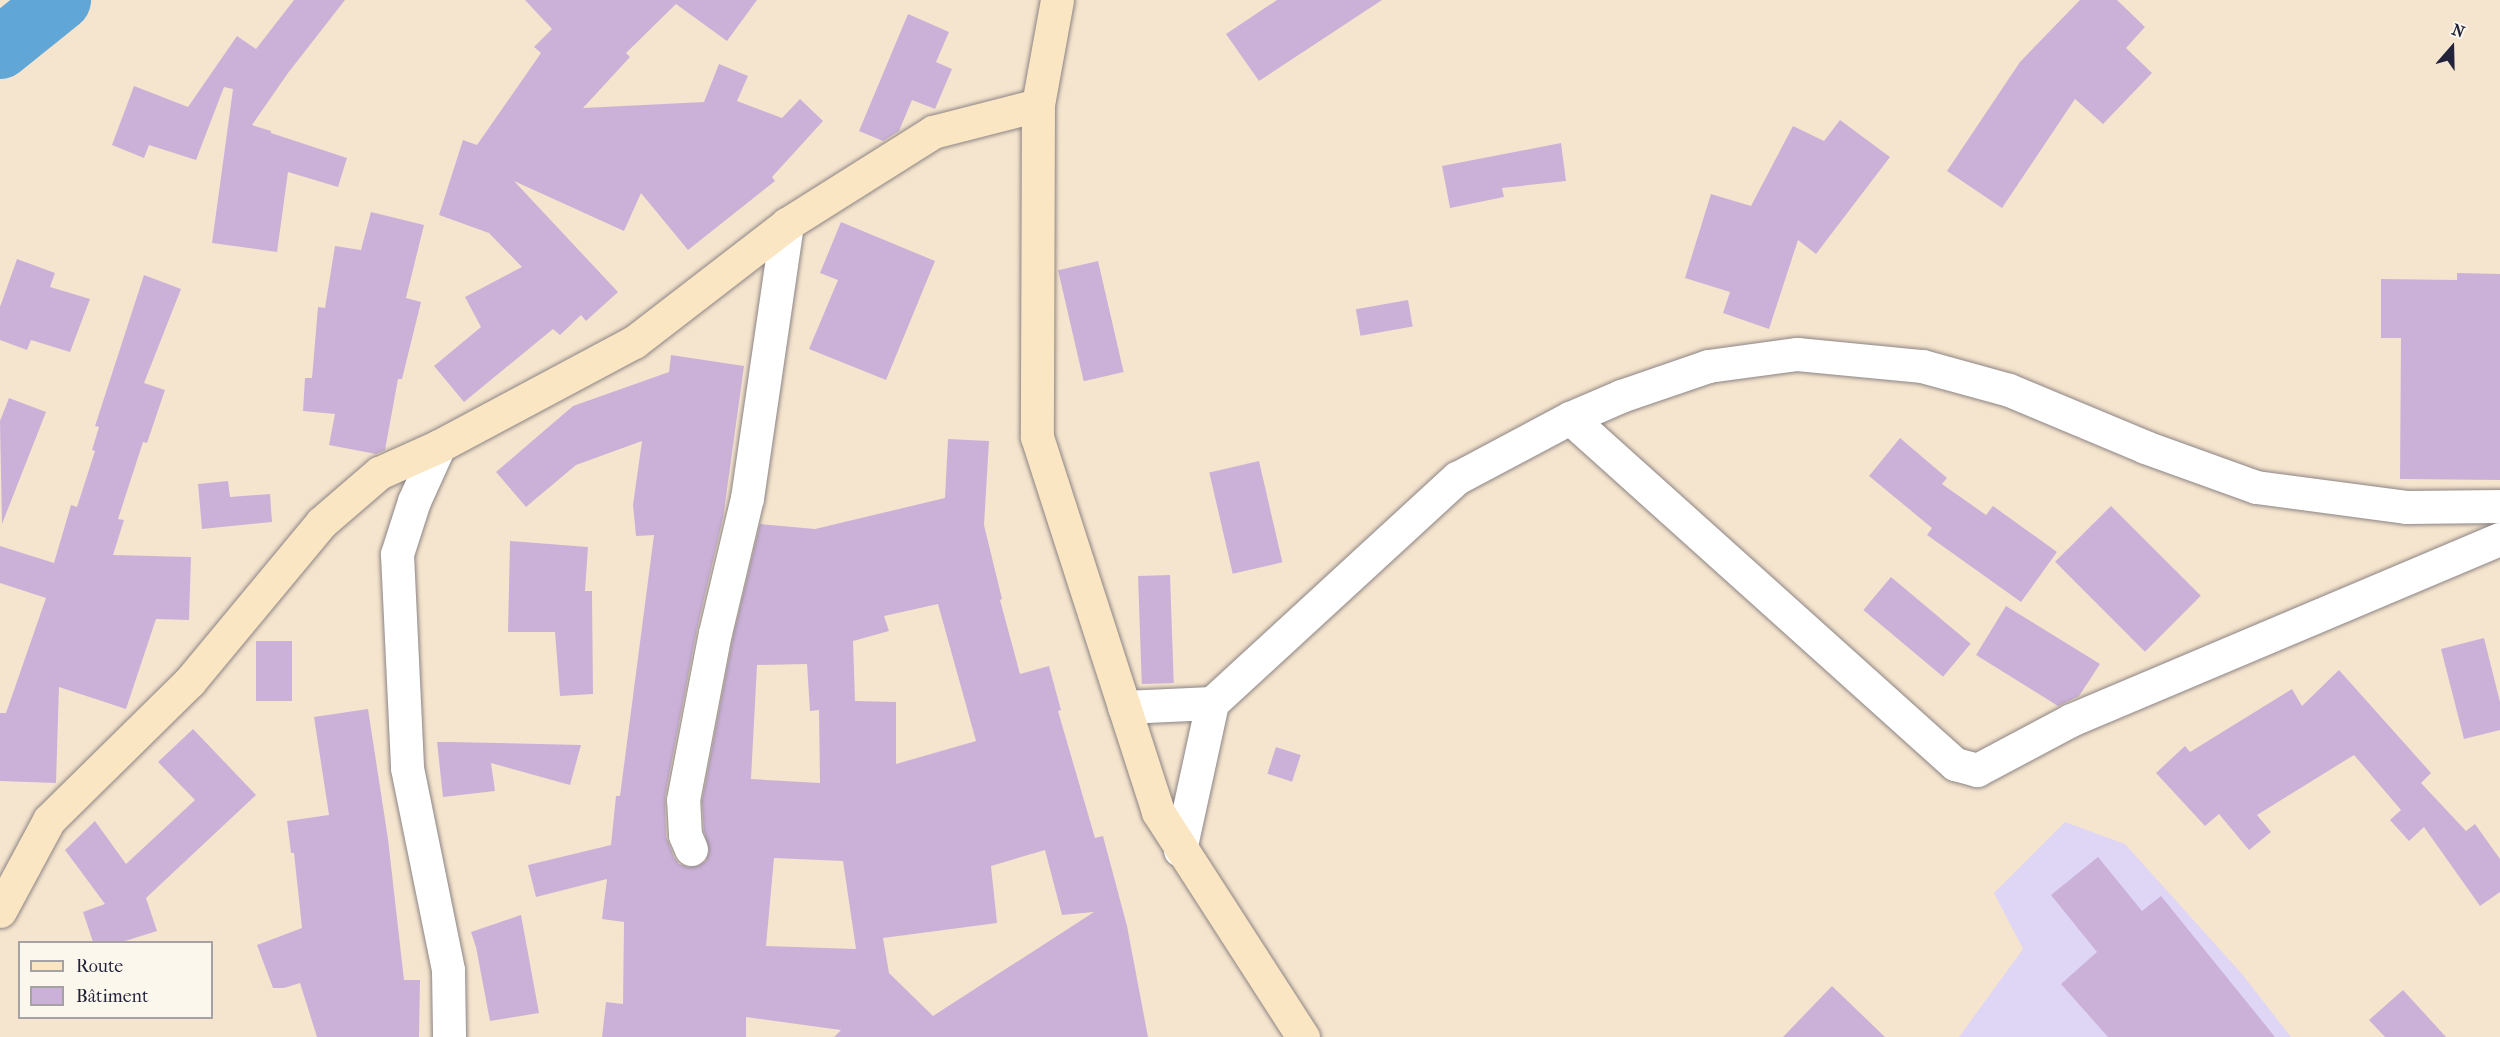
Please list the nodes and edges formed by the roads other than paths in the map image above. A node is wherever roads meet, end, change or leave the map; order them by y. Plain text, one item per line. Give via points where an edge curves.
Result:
1 (1057, 0) edge
2 (1038, 105) junction
3 (787, 224) junction
4 (1570, 418) junction
5 (439, 446) junction
6 (2500, 506) edge
7 (2500, 539) edge
8 (1212, 703) junction
9 (1124, 707) junction
10 (691, 849) dead end
11 (1180, 850) junction
12 (0, 911) edge
13 (449, 1037) edge
14 (1303, 1037) edge

1 - 2 street
2 - 3 street via 933,132
2 - 9 street via 1037,437
3 - 5 street via 634,342
3 - 10 street via 747,498 715,633 683,800 685,835
4 - 6 street via 1708,366 1809,355 1922,366 2010,390 2145,447 2256,487 2406,507
4 - 7 street via 1955,764 1977,770 2072,720
4 - 8 street via 1457,478
5 - 12 street via 379,473 321,523 190,681 49,820
5 - 13 street via 414,501 397,554 407,768 448,970
8 - 9 street
8 - 11 street
9 - 11 street via 1158,812
11 - 14 street

